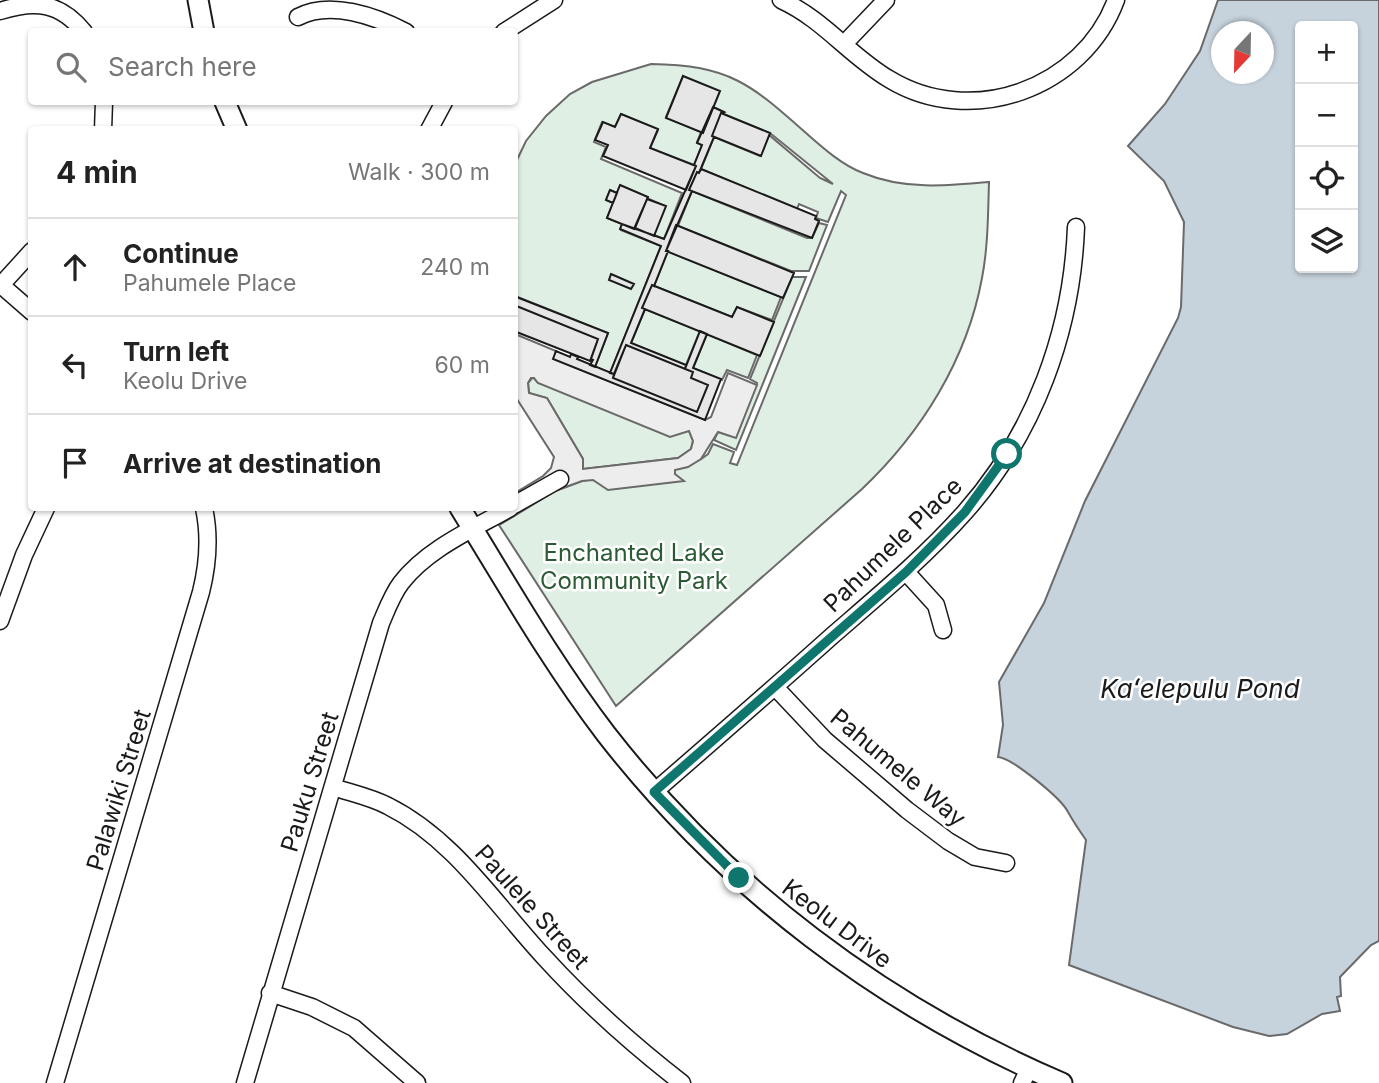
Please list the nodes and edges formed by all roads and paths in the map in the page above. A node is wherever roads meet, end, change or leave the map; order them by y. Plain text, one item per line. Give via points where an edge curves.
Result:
1 (198, 0) edge
2 (554, 0) edge
3 (781, 0) edge
4 (886, 0) edge
5 (1116, 0) edge
6 (0, 11) edge
7 (298, 17) dead end
8 (82, 28) edge
9 (203, 28) edge
10 (396, 28) edge
11 (510, 28) edge
12 (844, 44) junction
13 (104, 105) edge
14 (226, 105) edge
15 (442, 105) edge
16 (103, 126) edge
17 (235, 126) edge
18 (431, 126) edge
19 (1076, 227) dead end
20 (28, 255) edge
21 (0, 286) edge
22 (28, 309) edge
23 (560, 479) dead end
24 (518, 503) edge
25 (46, 511) edge
26 (204, 511) edge
27 (462, 511) edge
28 (505, 511) edge
29 (473, 529) junction
30 (906, 572) junction
31 (0, 621) edge
32 (943, 630) dead end
33 (775, 687) junction
34 (332, 787) junction
35 (654, 792) junction
36 (1006, 863) dead end
37 (270, 993) junction
38 (1026, 1076) edge
39 (55, 1083) edge
40 (244, 1083) edge
41 (417, 1083) edge
42 (682, 1083) edge
43 (1062, 1083) edge

1 - 9 main road
2 - 11 street
3 - 12 street
4 - 12 street
5 - 12 street via 1096,38 1072,64 1027,90 993,100 958,101 906,88
6 - 8 street via 23,2 42,2 58,7
7 - 10 street via 331,8
13 - 16 street
14 - 17 main road
15 - 18 street
19 - 30 street, Pahumele Place via 1074,266 1060,337 1022,429 965,512
20 - 21 street
21 - 22 street
23 - 24 street
25 - 31 street
26 - 39 street, Palawiki Street via 207,569 201,592
27 - 29 main road, Keolu Drive
28 - 29 street, Pauku Street
29 - 34 street, Pauku Street via 415,567 390,602
29 - 35 main road, Keolu Drive via 565,677
30 - 32 street via 936,605
30 - 33 street, Pahumele Place
33 - 35 street, Pahumele Place
33 - 36 street, Pahumele Way via 825,740 907,810 975,857
34 - 37 street, Pauku Street
34 - 42 street, Paulele Street via 391,808 443,843 559,974
35 - 38 main road, Keolu Drive via 739,878 840,960
37 - 40 street, Pauku Street
37 - 41 street via 345,1022
38 - 43 main road, Keolu Drive

